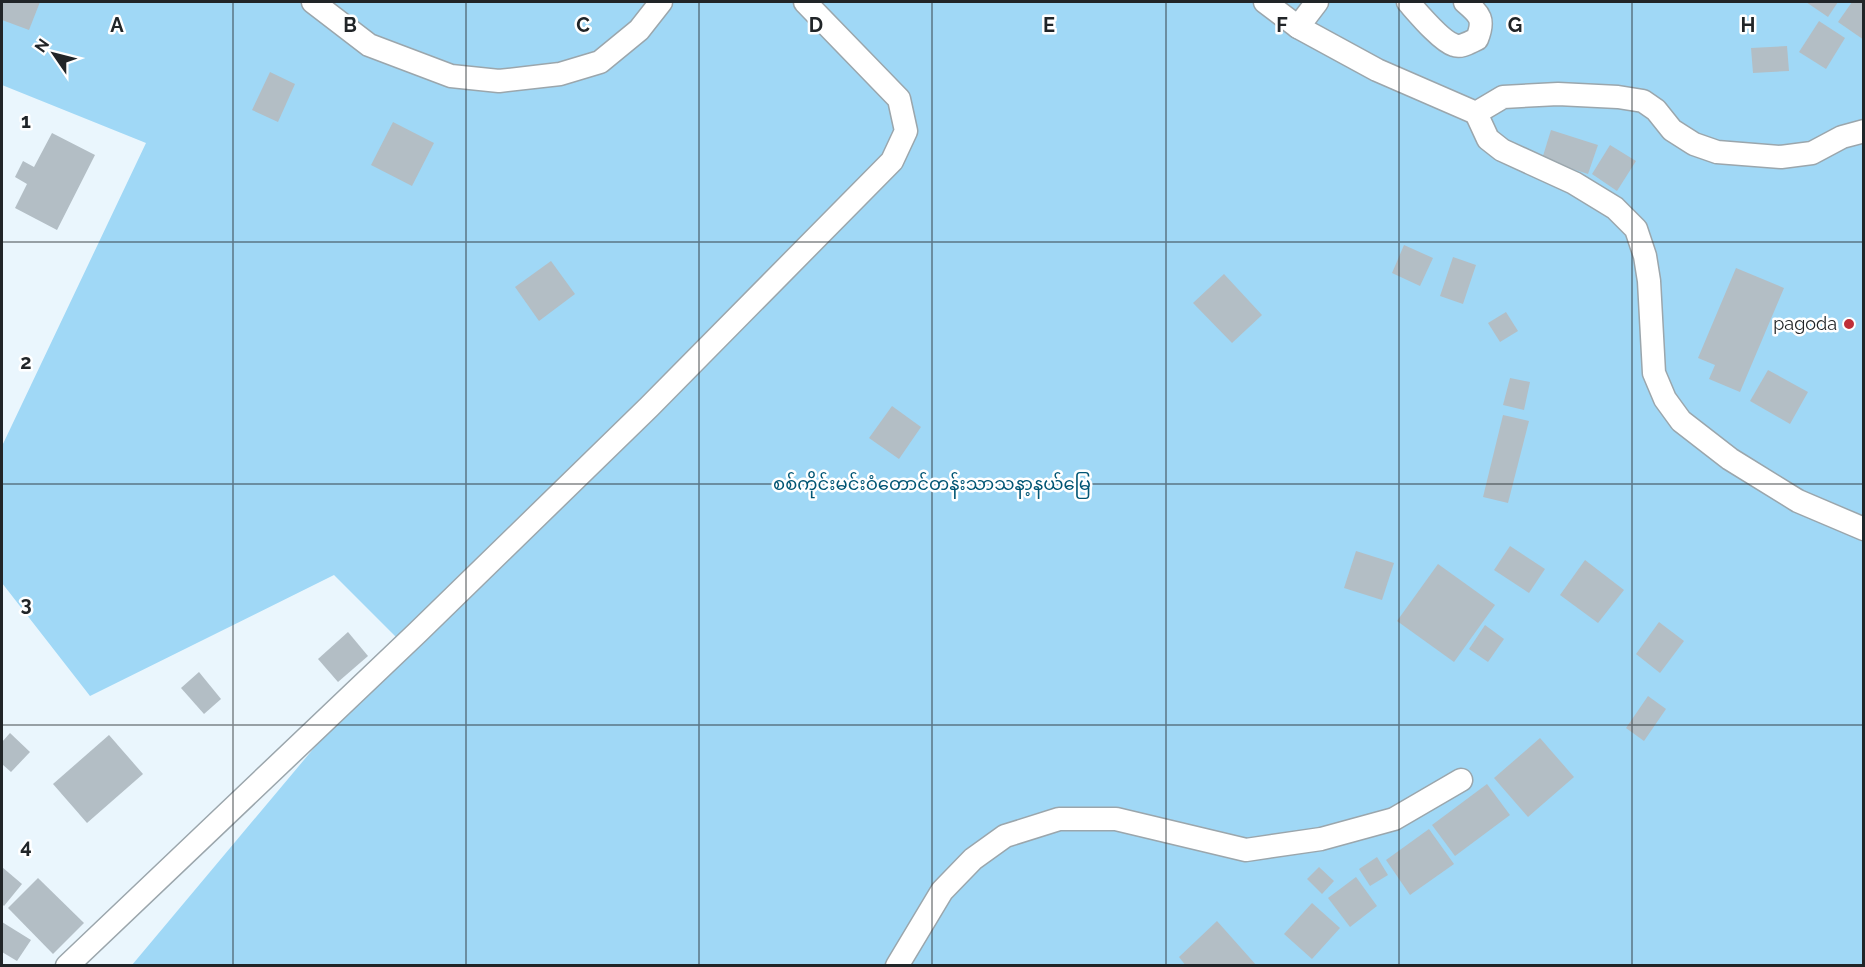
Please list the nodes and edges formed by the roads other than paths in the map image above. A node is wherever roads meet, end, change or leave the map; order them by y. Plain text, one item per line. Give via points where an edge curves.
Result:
1 (314, 2) edge
2 (661, 2) edge
3 (805, 2) edge
4 (1265, 2) edge
5 (1317, 2) edge
6 (1408, 2) edge
7 (1465, 2) edge
8 (1298, 27) junction
9 (1476, 113) junction
10 (1863, 131) edge
11 (1863, 529) edge
12 (1461, 780) dead end
13 (67, 966) edge
14 (897, 966) edge

1 - 2 street via 369,45 451,76 499,81 560,74 600,62 639,30
3 - 13 street via 899,99 906,131 892,161 512,541
4 - 8 street
5 - 8 street
6 - 7 street via 1454,46 1476,39 1482,27 1479,14
8 - 9 street via 1377,70
9 - 10 street via 1503,97 1618,97 1643,102 1656,110 1672,130 1694,144 1717,152 1781,156 1812,153
9 - 11 street via 1488,139 1502,150 1574,183 1615,208 1636,229 1649,281 1654,373 1665,399 1681,421 1730,459 1798,501
12 - 14 street via 1394,819 1321,839 1246,850 1116,819 1059,819 1005,836 973,859 942,891

